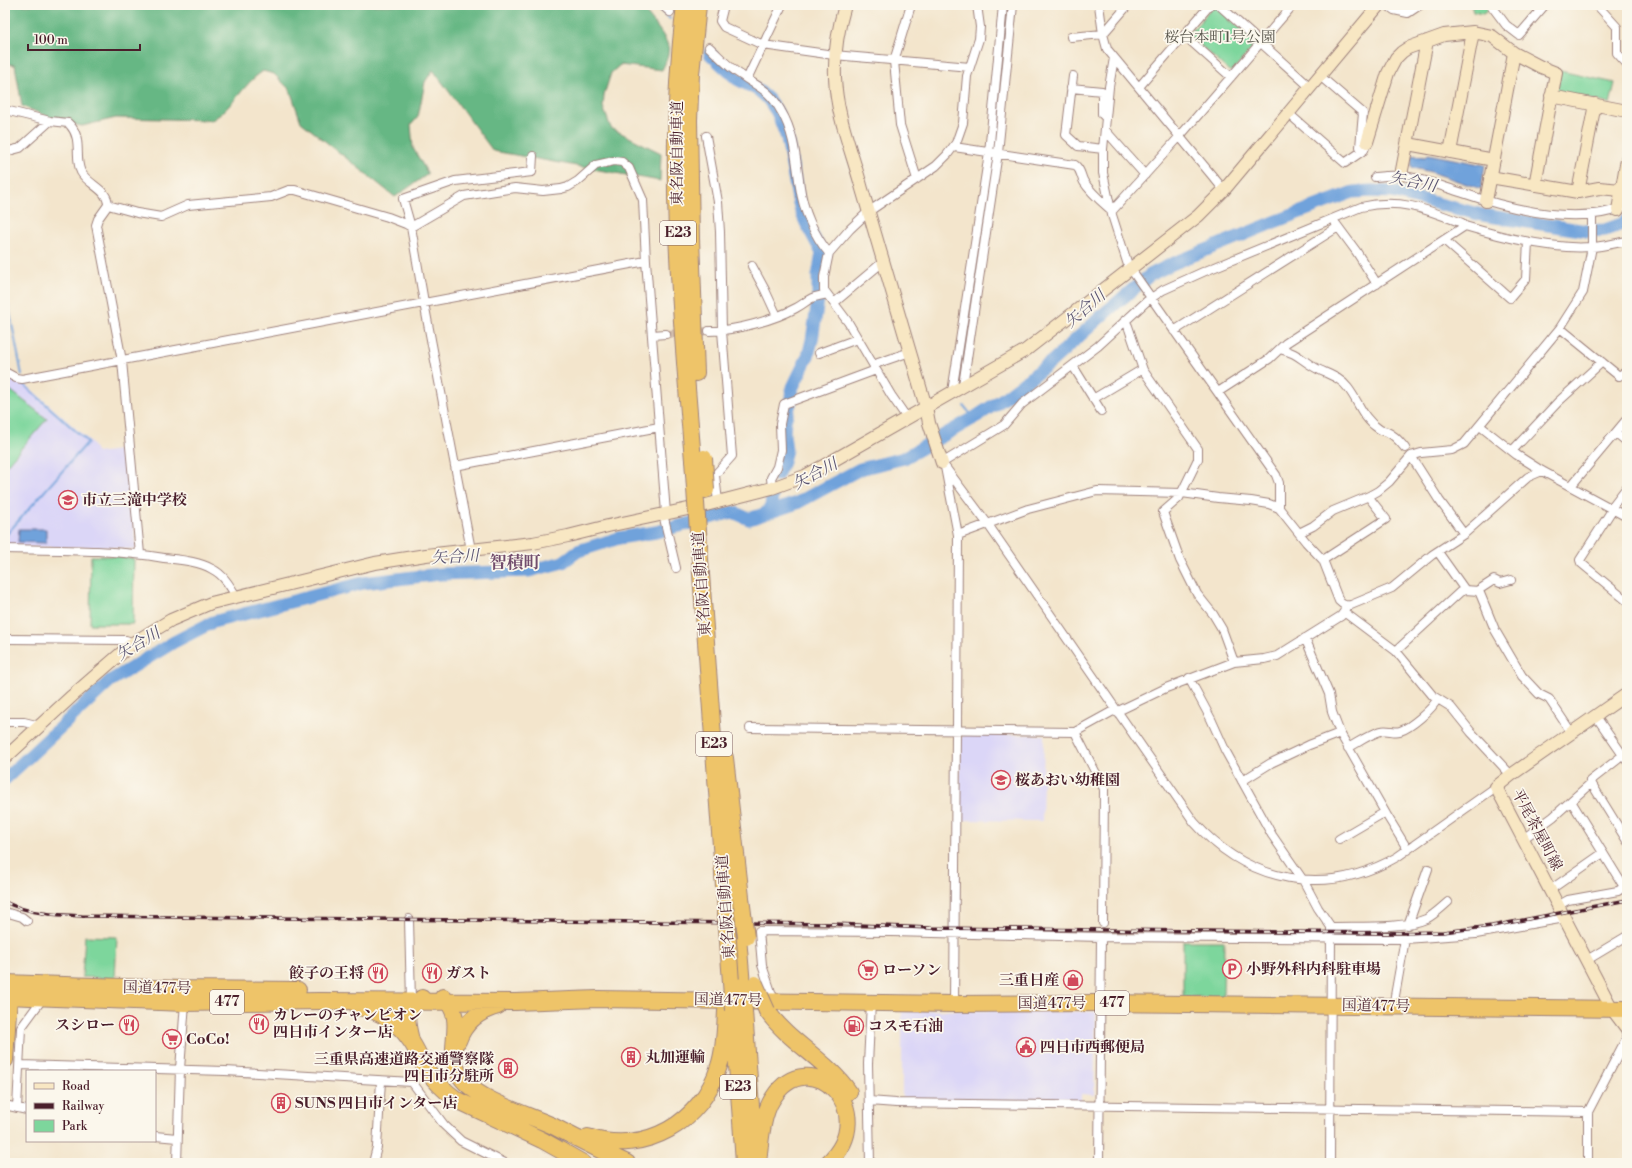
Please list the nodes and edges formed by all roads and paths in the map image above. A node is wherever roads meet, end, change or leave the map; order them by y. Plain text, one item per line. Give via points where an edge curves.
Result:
1 (662, 5) edge
2 (685, 5) edge
3 (698, 5) edge
4 (724, 5) edge
5 (782, 5) edge
6 (845, 5) edge
7 (911, 5) edge
8 (977, 5) edge
9 (1003, 5) edge
10 (1013, 5) edge
11 (1099, 5) edge
12 (1128, 5) edge
13 (1210, 5) edge
14 (1219, 5) edge
15 (1293, 5) edge
16 (1379, 5) edge
17 (1387, 5) edge
18 (1420, 5) edge
19 (1491, 5) edge
20 (1545, 5) edge
21 (1597, 5) edge
22 (670, 12) dead end
23 (1473, 32) junction
24 (1103, 34) junction
25 (1184, 35) junction
26 (1071, 37) dead end
27 (1427, 41) junction
28 (1261, 43) junction
29 (763, 45) junction
30 (709, 47) dead end
31 (1514, 53) junction
32 (834, 55) junction
33 (1114, 58) junction
34 (894, 61) junction
35 (1627, 64) edge
36 (970, 67) junction
37 (1073, 76) dead end
38 (1320, 76) junction
39 (1231, 77) junction
40 (747, 79) junction
41 (1139, 87) junction
42 (1310, 87) junction
43 (1071, 88) junction
44 (1551, 96) junction
45 (1595, 104) junction
46 (5, 110) edge
47 (1627, 111) edge
48 (1288, 113) junction
49 (1106, 119) junction
50 (50, 121) junction
51 (1105, 130) junction
52 (706, 136) dead end
53 (1180, 136) junction
54 (1408, 144) junction
55 (1366, 146) junction
56 (954, 147) junction
57 (1103, 149) junction
58 (5, 152) edge
59 (1450, 152) junction
60 (993, 153) junction
61 (533, 156) dead end
62 (1627, 159) edge
63 (1494, 160) junction
64 (1145, 175) junction
65 (1401, 175) junction
66 (495, 176) junction
67 (1375, 176) dead end
68 (1490, 177) junction
69 (917, 179) junction
70 (1535, 185) junction
71 (1224, 190) junction
72 (1621, 190) junction
73 (498, 191) junction
74 (1578, 192) junction
75 (1486, 201) junction
76 (108, 205) junction
77 (1622, 208) edge
78 (1112, 211) junction
79 (868, 212) junction
80 (1592, 216) junction
81 (1332, 218) junction
82 (1465, 226) junction
83 (411, 227) junction
84 (1338, 227) junction
85 (1444, 240) junction
86 (1627, 241) edge
87 (1528, 242) junction
88 (1592, 245) junction
89 (829, 253) junction
90 (646, 260) junction
91 (752, 266) dead end
92 (878, 266) dead end
93 (1133, 272) junction
94 (1377, 284) junction
95 (821, 296) junction
96 (1150, 297) junction
97 (424, 303) junction
98 (834, 303) junction
99 (777, 316) junction
100 (1125, 320) junction
101 (1560, 328) junction
102 (709, 331) tunnel mouth
103 (722, 331) junction
104 (1174, 331) junction
105 (666, 334) tunnel mouth
106 (652, 335) junction
107 (857, 339) junction
108 (1280, 349) junction
109 (910, 352) junction
110 (819, 353) dead end
111 (122, 361) junction
112 (1602, 362) junction
113 (1073, 366) junction
114 (875, 368) junction
115 (1142, 370) junction
116 (1627, 371) edge
117 (5, 372) edge
118 (963, 385) junction
119 (952, 392) junction
120 (1218, 392) junction
121 (1093, 399) junction
122 (926, 407) junction
123 (1100, 412) dead end
124 (908, 418) junction
125 (1627, 419) edge
126 (1480, 426) junction
127 (659, 427) junction
128 (1616, 433) junction
129 (1627, 442) edge
130 (1405, 448) dead end
131 (1512, 451) junction
132 (1411, 456) junction
133 (698, 459) junction
134 (944, 465) junction
135 (455, 466) junction
136 (1542, 471) junction
137 (1571, 486) junction
138 (1627, 487) edge
139 (772, 488) junction
140 (1182, 493) junction
141 (1369, 496) junction
142 (718, 502) junction
143 (1279, 508) junction
144 (1612, 509) junction
145 (665, 516) junction
146 (1627, 517) edge
147 (987, 524) junction
148 (1299, 533) junction
149 (1464, 534) junction
150 (958, 535) junction
151 (5, 549) edge
152 (471, 550) junction
153 (1438, 552) junction
154 (140, 554) junction
155 (1323, 560) junction
156 (676, 568) dead end
157 (706, 573) junction
158 (1511, 580) dead end
159 (1465, 590) junction
160 (1477, 591) junction
161 (236, 596) junction
162 (1627, 601) edge
163 (1345, 609) junction
164 (1305, 638) junction
165 (5, 639) edge
166 (133, 643) junction
167 (1396, 651) junction
168 (1234, 662) junction
169 (1189, 678) junction
170 (1627, 694) edge
171 (1437, 699) junction
172 (1116, 711) junction
173 (1595, 715) junction
174 (5, 722) edge
175 (40, 726) junction
176 (750, 728) dead end
177 (957, 731) junction
178 (1075, 732) junction
179 (1571, 732) junction
180 (1340, 733) junction
181 (1348, 748) junction
182 (5, 758) edge
183 (1625, 759) edge
184 (1511, 774) junction
185 (1242, 781) junction
186 (1591, 783) junction
187 (1496, 788) junction
188 (1571, 802) junction
189 (1386, 814) junction
190 (1339, 839) dead end
191 (1523, 839) junction
192 (1627, 841) edge
193 (1408, 850) junction
194 (1603, 853) junction
195 (1428, 869) dead end
196 (1303, 880) junction
197 (1626, 886) edge
198 (1550, 890) junction
199 (1448, 902) dead end
200 (1559, 905) junction
201 (735, 909) junction
202 (5, 912) edge
203 (1565, 918) junction
204 (409, 919) dead end
205 (27, 921) dead end
206 (1103, 923) dead end
207 (1408, 925) junction
208 (1331, 927) junction
209 (954, 934) junction
210 (1627, 936) edge
211 (737, 937) junction
212 (1101, 937) junction
213 (1405, 939) junction
214 (1331, 940) junction
215 (1587, 960) junction
216 (748, 985) junction
217 (6, 990) edge
218 (434, 991) junction
219 (43, 998) junction
220 (413, 998) junction
221 (598, 999) junction
222 (319, 1001) junction
223 (449, 1002) junction
224 (515, 1002) junction
225 (871, 1002) junction
226 (185, 1003) junction
227 (1100, 1003) junction
228 (954, 1004) junction
229 (770, 1006) junction
230 (1331, 1006) junction
231 (1393, 1007) junction
232 (1620, 1009) edge
233 (734, 1011) junction
234 (1627, 1029) edge
235 (1627, 1037) edge
236 (411, 1040) junction
237 (12, 1063) edge
238 (456, 1068) junction
239 (180, 1069) junction
240 (381, 1081) junction
241 (869, 1102) junction
242 (1099, 1107) junction
243 (1330, 1109) junction
244 (26, 1110) edge
245 (1588, 1112) junction
246 (550, 1125) junction
247 (156, 1136) edge
248 (177, 1138) junction
249 (542, 1140) junction
250 (177, 1163) edge
251 (373, 1163) edge
252 (505, 1163) edge
253 (583, 1163) edge
254 (606, 1163) edge
255 (627, 1163) edge
256 (744, 1163) edge
257 (755, 1163) edge
258 (758, 1163) edge
259 (828, 1163) edge
260 (841, 1163) edge
261 (870, 1163) edge
262 (1099, 1163) edge
263 (1330, 1163) edge
264 (1588, 1163) edge

1 - 22 street
2 - 133 highway, 東名阪自動車道 / E23 via 678,76 676,180 684,352
3 - 133 highway, 東名阪自動車道 / E23 via 691,74 690,167
4 - 29 street via 720,21 724,27
5 - 29 street
6 - 32 street
7 - 34 street
8 - 36 street via 979,39
9 - 60 street
10 - 60 street
11 - 24 street
12 - 24 street
13 - 25 street
14 - 28 street
15 - 28 street
16 - 38 street
17 - 18 street via 1394,10 1408,13
19 - 20 street via 1506,25 1519,35
21 - 35 street via 1618,27 1617,53
23 - 27 street via 1454,33
23 - 31 street via 1492,36
23 - 59 street
24 - 26 street
24 - 33 street via 1107,49
25 - 39 street
25 - 41 street
27 - 54 street
27 - 55 street via 1402,52 1391,65
28 - 39 street
28 - 42 street
29 - 32 street
29 - 40 street
30 - 40 street
31 - 44 street via 1556,73
31 - 63 street
32 - 34 street
32 - 79 street via 839,107
33 - 41 street
33 - 49 street
34 - 36 street
34 - 69 street via 900,125
36 - 56 street via 963,123
37 - 43 street
38 - 42 street
38 - 55 street via 1363,113 1360,147
39 - 53 street
40 - 89 street via 772,96 782,112 791,134 806,211
41 - 53 street
42 - 48 street
43 - 49 street via 1102,91 1102,114
43 - 57 street via 1066,135 1078,146
44 - 45 street
44 - 70 street
45 - 47 street
45 - 74 street
46 - 50 street
48 - 55 street via 1346,163
48 - 71 street
49 - 51 street
50 - 58 street via 20,148
50 - 76 street via 68,123 72,127 78,145 82,173 104,194
51 - 57 street
51 - 64 street
52 - 103 street via 718,202
53 - 64 street
53 - 71 street
54 - 59 street
54 - 65 street
56 - 60 street
56 - 69 street via 942,161
57 - 78 street via 1103,173
59 - 63 street
60 - 78 street via 1075,166 1096,197
60 - 118 street
60 - 119 street
61 - 66 street via 532,172
62 - 72 street
63 - 68 street
64 - 78 street
65 - 67 street
65 - 75 street
66 - 73 street
66 - 83 street via 455,181 403,199
68 - 70 street
68 - 75 street
69 - 79 street
70 - 74 street
71 - 93 street
72 - 74 street via 1599,188
72 - 77 street
73 - 83 street via 464,196
73 - 90 street via 518,188 538,191 561,189 578,181 596,165 622,162 629,168 643,200
75 - 80 street via 1549,214
76 - 83 street via 145,215 161,216 188,204 272,197 281,192 295,190 388,217
76 - 111 street via 96,225
77 - 80 street
78 - 93 street via 1128,265
79 - 89 street
79 - 109 street
80 - 88 street
81 - 82 street via 1361,207 1395,203 1433,212
81 - 84 street
81 - 96 street
82 - 85 street
82 - 87 street
83 - 97 street
84 - 94 street
84 - 104 street
85 - 87 street via 1510,298 1526,279
85 - 94 street
86 - 88 street
87 - 88 street via 1572,247
88 - 101 street via 1583,292
89 - 95 street
90 - 97 street
90 - 106 street
91 - 99 street
92 - 98 street
93 - 96 street
93 - 118 street via 1026,350
94 - 108 street
95 - 98 street
95 - 99 street
96 - 100 street
96 - 104 street
97 - 111 street
97 - 135 street
98 - 107 street
99 - 103 street
100 - 113 street
100 - 115 street
101 - 112 street
101 - 126 street
102 - 103 street
103 - 142 street via 732,456 715,475
104 - 120 street
105 - 106 street
106 - 127 street
107 - 110 street
107 - 114 street
108 - 120 street
108 - 130 street via 1296,354 1342,382 1364,415 1379,430 1396,437
109 - 114 street via 878,363
109 - 122 street
111 - 117 street via 22,379
111 - 154 street
112 - 116 street via 1619,376
112 - 131 street via 1558,402
113 - 121 street
113 - 134 street via 1022,404 1004,425
114 - 124 street
114 - 139 street via 784,404 781,417 782,443 780,457 770,481
115 - 121 street
115 - 140 street via 1198,449 1198,459
118 - 119 street
119 - 122 street
120 - 143 street via 1276,475 1279,483
121 - 123 street
122 - 124 street
122 - 134 street
124 - 139 street via 805,476
125 - 128 street
126 - 131 street
126 - 132 street via 1464,444 1456,448
127 - 135 street
127 - 145 street
128 - 129 street
128 - 137 street
131 - 136 street
132 - 141 street via 1389,482
132 - 149 street via 1438,500
133 - 157 highway, 東名阪自動車道 / E23, bridge
134 - 147 street
134 - 150 street
135 - 152 street
136 - 137 street
136 - 149 street via 1528,477
137 - 144 street
138 - 144 street
139 - 142 street
140 - 143 street via 1251,500
140 - 147 street via 1097,491 1028,509
140 - 168 street via 1163,512 1180,560 1197,594 1222,629
141 - 148 street via 1333,511
141 - 155 street via 1386,519
142 - 145 street
143 - 148 street
144 - 146 street
144 - 162 street via 1580,560
145 - 152 street via 533,543
145 - 156 street
147 - 150 street
147 - 172 street
148 - 155 street
149 - 153 street
150 - 177 street
151 - 154 street
152 - 161 street via 375,563
153 - 159 street
153 - 163 street via 1392,588
154 - 161 street via 177,559 211,568 224,578
155 - 163 street via 1339,601
157 - 201 highway, 東名阪自動車道 / E23
157 - 201 highway, 東名阪自動車道 / E23 via 724,742
158 - 160 street via 1500,583 1494,580
159 - 160 street
159 - 167 street
160 - 179 street via 1522,676 1539,694 1549,699
161 - 166 street via 178,617
163 - 164 street via 1341,616
163 - 167 street
164 - 168 street via 1271,658
164 - 180 street via 1329,694
165 - 166 street via 126,640
166 - 175 street
167 - 171 street
168 - 169 street
169 - 172 street
169 - 185 street
170 - 173 street, 平尾茶屋町線
171 - 181 street via 1403,730 1380,731
171 - 184 street via 1451,707
172 - 178 street
172 - 196 street via 1194,822 1209,838 1251,866 1276,875
173 - 179 street, 平尾茶屋町線
173 - 183 street
174 - 175 street via 24,722
175 - 182 street
176 - 177 street
177 - 178 street
177 - 209 street
178 - 206 street via 1104,789
179 - 184 street, 平尾茶屋町線
180 - 181 street
180 - 185 street via 1271,763
181 - 189 street
183 - 186 street via 1590,781
184 - 187 street, 平尾茶屋町線
185 - 196 street via 1272,835
186 - 188 street
186 - 192 street
187 - 191 street, 平尾茶屋町線
187 - 193 street
188 - 191 street
188 - 194 street
189 - 190 street
189 - 193 street
191 - 198 street, 平尾茶屋町線
193 - 196 street via 1383,865 1358,875 1332,880
194 - 197 street
194 - 198 street
195 - 207 street
196 - 208 street
197 - 200 street via 1618,891 1568,900
198 - 200 street, 平尾茶屋町線
199 - 207 street via 1426,919
200 - 203 street, 平尾茶屋町線
201 - 211 highway, 東名阪自動車道, bridge
202 - 205 street
203 - 213 street via 1476,934
203 - 215 street, 平尾茶屋町線
204 - 220 street
207 - 208 street
208 - 214 street
209 - 212 street
209 - 228 street
209 - 229 street via 759,931
210 - 215 street
211 - 216 highway, 東名阪自動車道
211 - 233 highway, 東名阪自動車道, bridge
212 - 214 street
212 - 227 street
213 - 214 street
213 - 231 street
214 - 230 street
215 - 232 street, 平尾茶屋町線
216 - 229 highway, bridge
216 - 233 highway, 東名阪自動車道, bridge
217 - 219 highway, 国道477号 / 477
217 - 220 highway, 国道477号 / 477 via 183,989
217 - 237 highway
218 - 220 highway
218 - 221 highway, 国道477号 / 477 via 515,992
218 - 223 highway
219 - 226 highway, 国道477号 / 477
219 - 237 street via 21,1028
220 - 222 highway, 国道477号 / 477
220 - 223 highway, 国道477号 / 477
220 - 236 highway via 407,1015
221 - 224 highway, 国道477号 / 477
221 - 229 highway, 国道477号 / 477
222 - 226 highway, 国道477号 / 477
222 - 236 highway via 376,1011 393,1022
223 - 224 highway, 国道477号 / 477
223 - 238 highway via 456,1023
224 - 238 highway via 487,1009 472,1018 458,1040
225 - 228 highway, 国道477号 / 477
225 - 229 highway, 国道477号 / 477
225 - 241 street
226 - 239 street
227 - 228 highway, 国道477号 / 477
227 - 230 highway, 国道477号 / 477
227 - 242 street
229 - 260 highway via 787,1035 835,1074 850,1093 856,1113 856,1134
230 - 231 highway, 国道477号 / 477
230 - 243 street
231 - 232 highway, 国道477号 / 477
232 - 234 street, 平尾茶屋町線
233 - 246 highway via 710,1090 695,1110 676,1126 644,1140 620,1143 596,1140
233 - 256 highway, 東名阪自動車道 / E23
233 - 257 highway, 東名阪自動車道 / E23
235 - 245 street
236 - 249 highway via 426,1068 445,1091 472,1108
237 - 239 street
237 - 244 street via 13,1107
238 - 246 highway via 465,1083 479,1094
239 - 240 street
239 - 248 street
240 - 251 street via 378,1147
240 - 252 street via 412,1082 444,1125 461,1141
241 - 242 street
241 - 261 street
242 - 243 street
242 - 262 street
243 - 245 street
243 - 263 street
245 - 264 street
246 - 255 highway
247 - 248 street
248 - 250 street
249 - 253 highway
249 - 254 highway
258 - 259 highway via 765,1120 772,1098 792,1080 811,1077 834,1088 847,1113 848,1128 844,1141 840,1150

